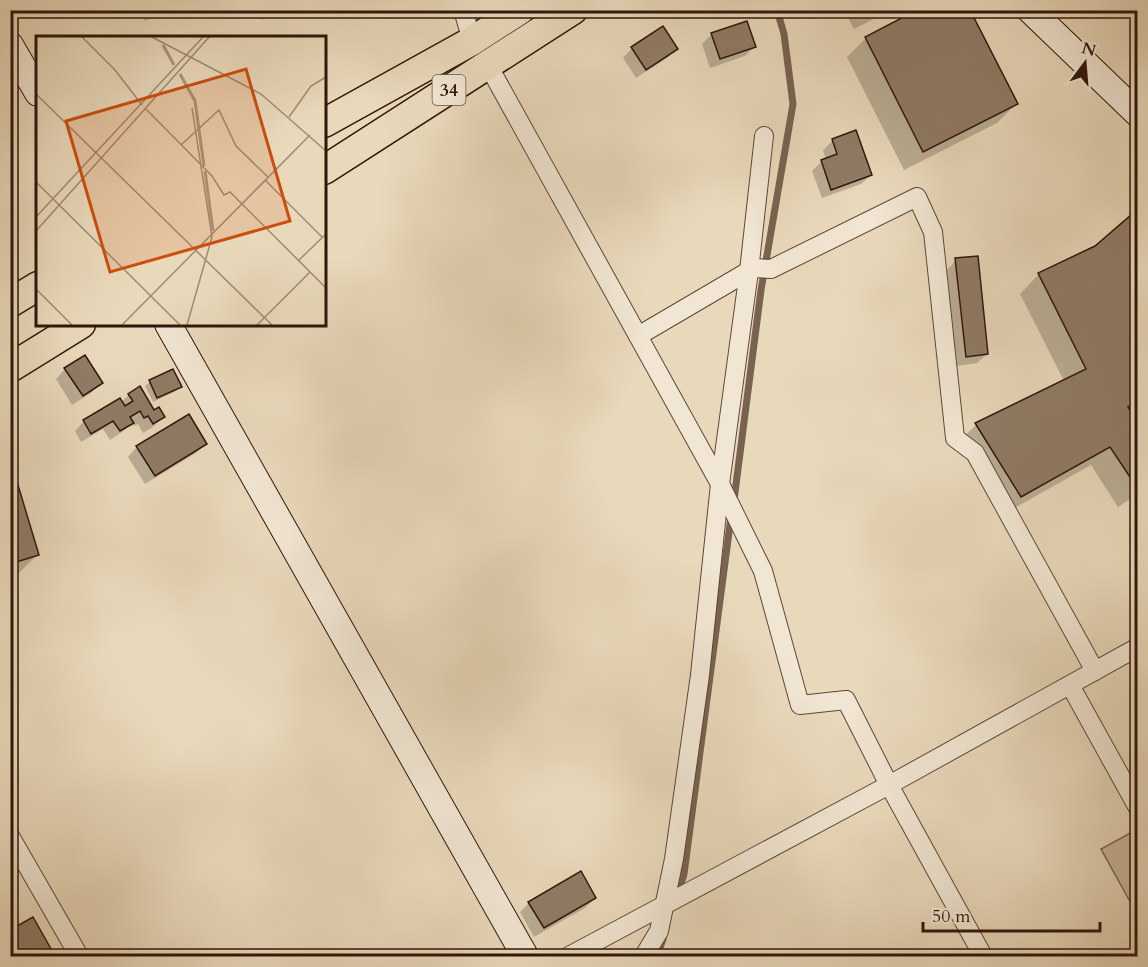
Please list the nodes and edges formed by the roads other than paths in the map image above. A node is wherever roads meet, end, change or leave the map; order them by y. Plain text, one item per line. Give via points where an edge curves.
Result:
1 (463, 10) edge
2 (520, 10) edge
3 (573, 10) edge
4 (1030, 10) edge
5 (472, 41) junction
6 (10, 45) edge
7 (488, 65) junction
8 (36, 90) edge
9 (1137, 114) edge
10 (326, 122) edge
11 (764, 136) dead end
12 (326, 169) edge
13 (758, 270) junction
14 (36, 287) edge
15 (10, 303) edge
16 (78, 326) edge
17 (169, 326) edge
18 (638, 336) junction
19 (10, 368) edge
20 (721, 486) junction
21 (1137, 647) edge
22 (1095, 671) junction
23 (1070, 685) junction
24 (889, 785) junction
25 (1137, 808) edge
26 (10, 836) edge
27 (665, 905) junction
28 (79, 957) edge
29 (525, 957) edge
30 (569, 957) edge
31 (644, 957) edge
32 (983, 957) edge

1 - 5 street
2 - 5 main road, 34
3 - 7 main road, 34
4 - 9 street
5 - 10 main road, 34
6 - 8 street
7 - 12 main road, 34
7 - 18 street
11 - 13 street
13 - 18 street
13 - 20 street
13 - 22 street via 917,197 933,232 955,438 975,453
14 - 15 main road
16 - 19 main road
17 - 29 street
18 - 20 street
20 - 24 street via 763,571 800,705 846,700
20 - 27 street via 700,675
21 - 22 street
22 - 23 street
23 - 24 street
23 - 25 street
24 - 27 street
24 - 32 street
26 - 28 street
27 - 30 street
27 - 31 street via 659,931

